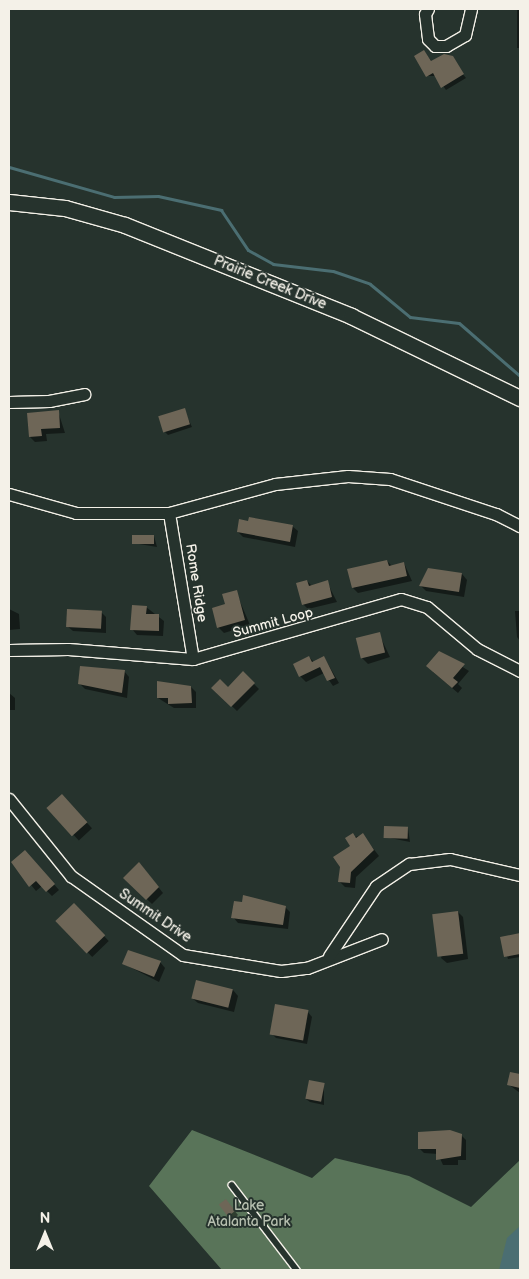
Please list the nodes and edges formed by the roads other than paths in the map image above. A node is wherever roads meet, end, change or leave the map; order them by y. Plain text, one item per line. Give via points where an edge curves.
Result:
1 (428, 9) edge
2 (471, 9) edge
3 (9, 202) edge
4 (84, 394) dead end
5 (520, 398) edge
6 (9, 402) edge
7 (9, 494) edge
8 (169, 513) junction
9 (520, 526) edge
10 (9, 650) edge
11 (193, 659) junction
12 (520, 671) edge
13 (9, 799) edge
14 (520, 875) edge
15 (382, 940) dead end
16 (328, 958) junction
17 (232, 1184) dead end
18 (297, 1270) edge

1 - 2 street via 425,14 428,38 435,46 446,46 465,35
3 - 5 main road, Prairie Creek Drive via 65,208 133,228 351,316
4 - 6 street via 49,401
7 - 8 street via 76,513
8 - 9 street via 275,484 348,476 390,479 496,514
8 - 11 street, Rome Ridge
10 - 11 street, Summit Loop via 68,649 158,660
11 - 12 street, Summit Loop via 401,599 427,607 477,648
13 - 16 street, Summit Drive via 71,876 184,955 281,971 307,968
14 - 16 street via 450,859 409,864 376,886
15 - 16 street, Summit Drive
17 - 18 lane

